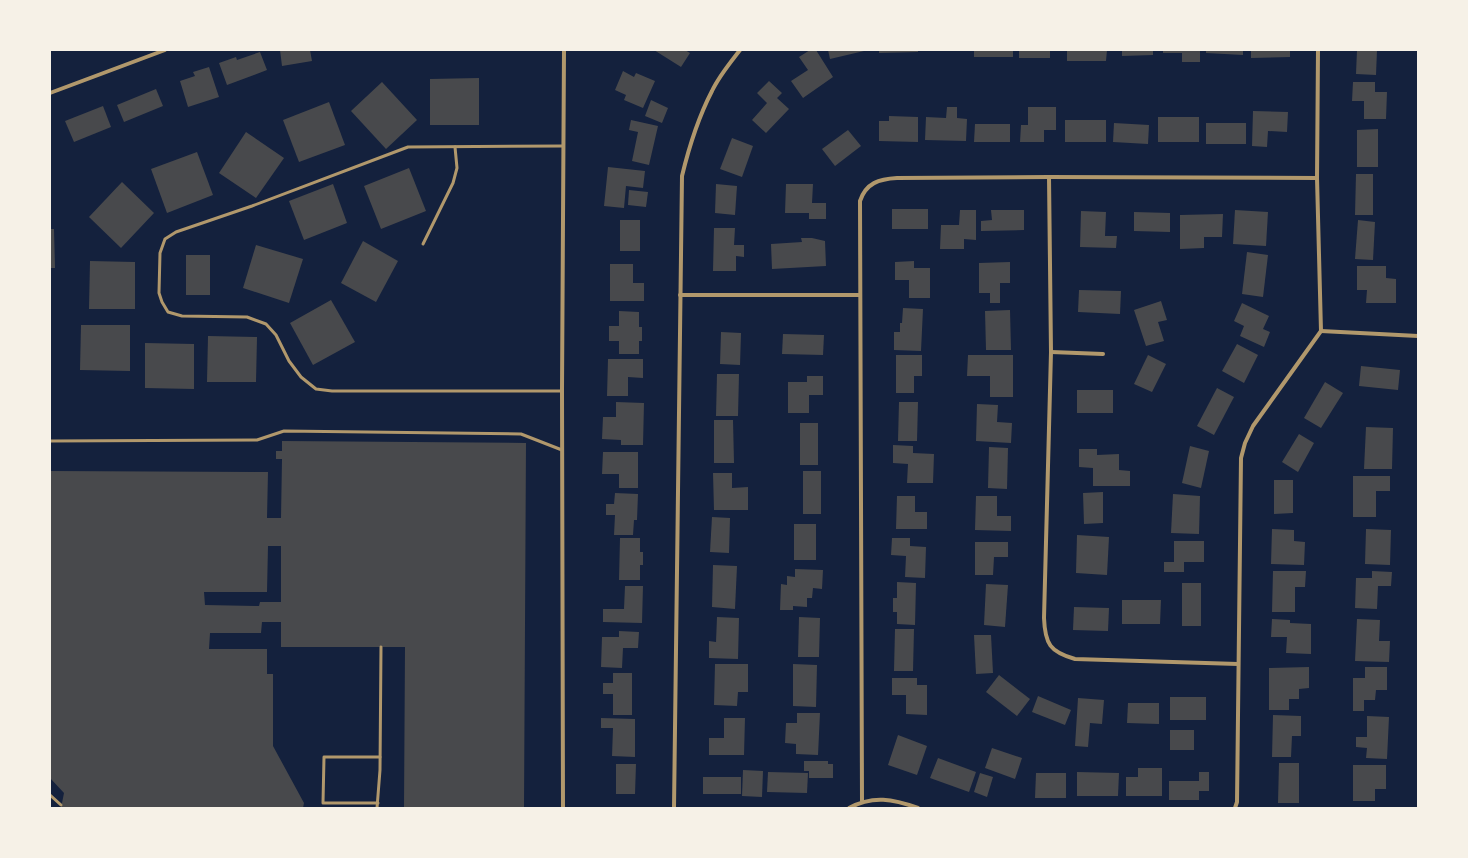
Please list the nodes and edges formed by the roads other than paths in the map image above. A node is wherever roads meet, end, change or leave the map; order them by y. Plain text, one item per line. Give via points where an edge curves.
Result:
1 (165, 50) edge
2 (564, 50) edge
3 (740, 50) edge
4 (1318, 50) edge
5 (50, 93) edge
6 (563, 146) junction
7 (455, 147) junction
8 (1049, 177) junction
9 (1317, 178) junction
10 (423, 244) dead end
11 (680, 295) junction
12 (860, 295) junction
13 (1321, 331) junction
14 (1418, 336) edge
15 (1051, 352) junction
16 (1103, 354) dead end
17 (562, 391) junction
18 (50, 440) edge
19 (562, 450) junction
20 (381, 647) dead end
21 (1238, 664) junction
22 (380, 757) junction
23 (50, 795) edge
24 (862, 801) junction
25 (378, 803) junction
26 (61, 805) dead end
27 (377, 808) edge
28 (563, 808) edge
29 (674, 808) edge
30 (848, 808) edge
31 (918, 808) edge
32 (1235, 808) edge

1 - 5 street
2 - 6 street
3 - 11 street via 712,91 699,121 682,176
4 - 9 street
6 - 7 lane
6 - 17 street
7 - 10 lane via 457,168 453,183
7 - 17 lane via 408,147 176,232 165,240 160,253 159,293 162,302 168,312 182,316 247,317 266,324 276,335 289,361 316,389
8 - 9 street
8 - 12 street via 884,178 874,182 867,187 860,201
8 - 15 street
9 - 13 street
11 - 12 street
11 - 29 street
12 - 24 street
13 - 14 street
13 - 21 street via 1253,426 1241,458
15 - 16 street
15 - 21 street via 1044,618 1050,646 1061,655 1075,660
17 - 19 street
18 - 19 lane via 257,440 284,431 521,434
19 - 28 street
20 - 22 lane
21 - 32 street
22 - 25 lane
22 - 25 lane via 324,757 323,803
23 - 26 lane
24 - 30 street
24 - 31 street via 888,800
25 - 27 lane

